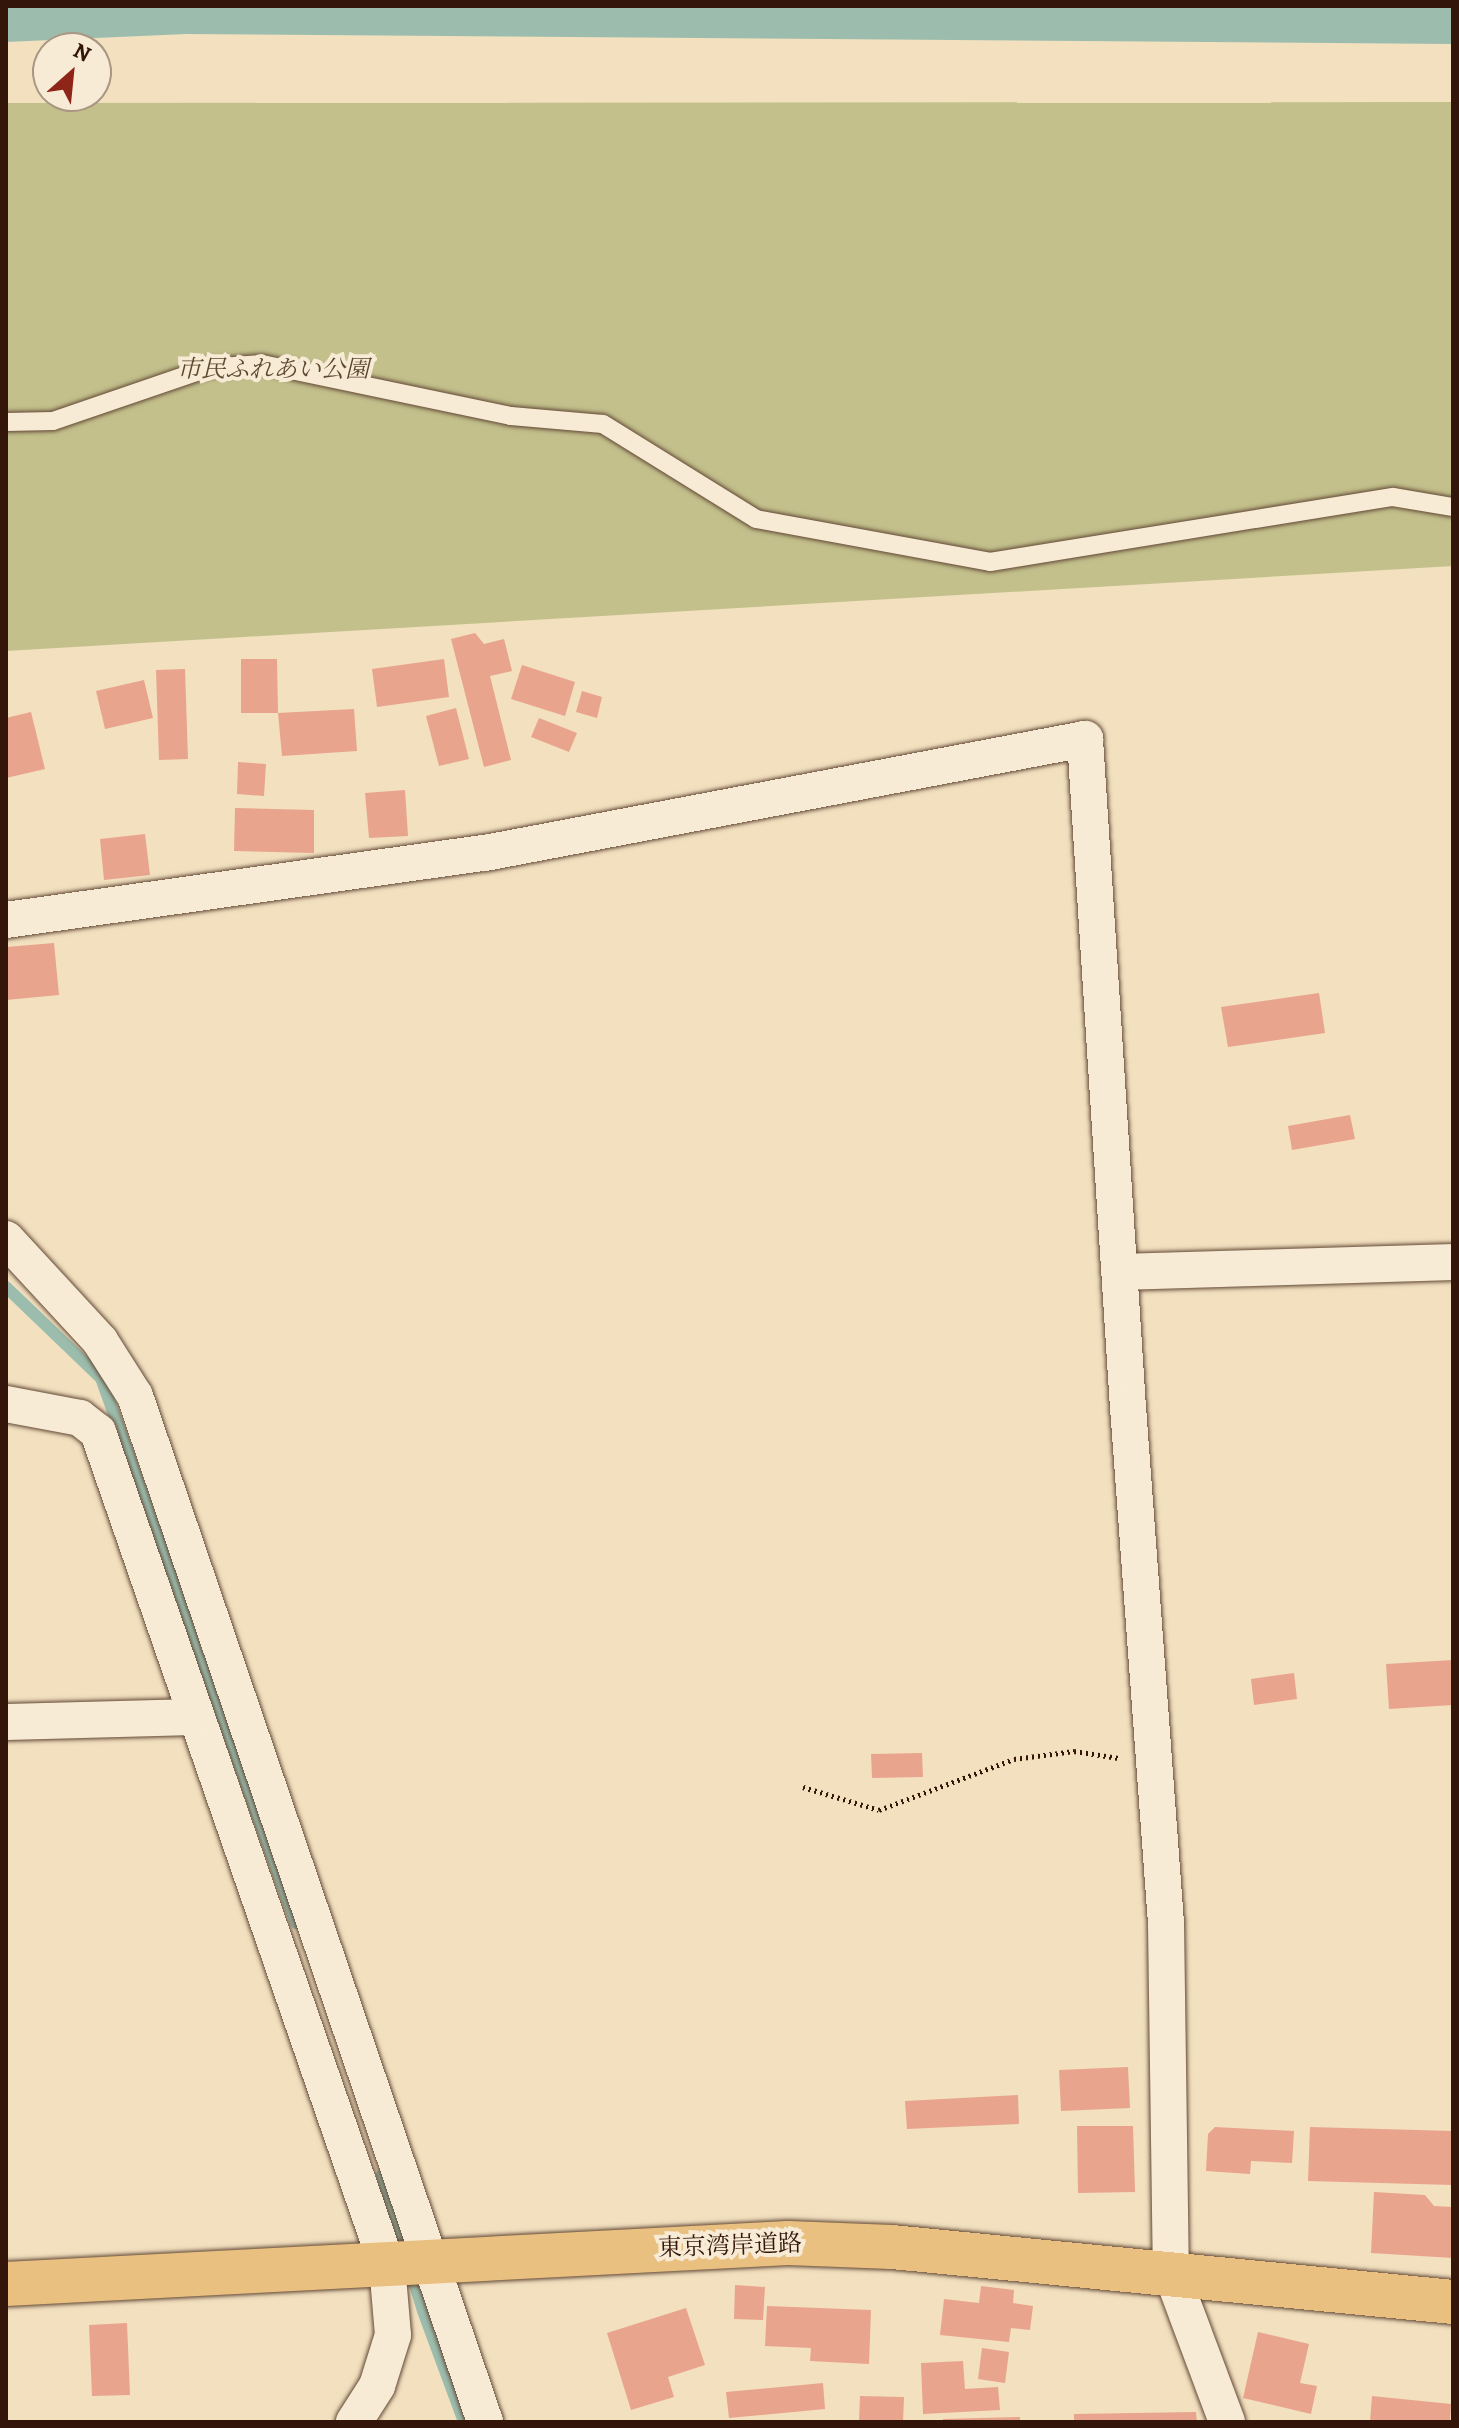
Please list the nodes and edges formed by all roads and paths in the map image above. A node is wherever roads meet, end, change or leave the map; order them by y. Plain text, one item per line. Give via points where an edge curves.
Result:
1 (6, 422) edge
2 (1453, 507) edge
3 (6, 920) edge
4 (6, 1239) edge
5 (1453, 1262) edge
6 (1121, 1272) junction
7 (6, 1404) edge
8 (195, 1717) junction
9 (6, 1722) edge
10 (1155, 1764) junction
11 (803, 1787) dead end
12 (409, 2263) junction
13 (1171, 2272) junction
14 (6, 2284) edge
15 (1453, 2302) edge
16 (354, 2422) edge
17 (485, 2422) edge
18 (1227, 2422) edge

1 - 2 lane via 53,421 208,368 262,364 511,416 603,424 756,519 990,562 1393,497
3 - 6 street via 485,853 1085,739
4 - 12 street via 100,1341 135,1396
5 - 6 street
6 - 10 street
7 - 8 street via 80,1418 98,1432
8 - 9 street
8 - 12 street
10 - 11 path via 1074,1751 1014,1759 879,1810
10 - 13 street via 1166,1923
12 - 13 highway, 東京湾岸道路 via 788,2243
12 - 14 highway, 東京湾岸道路
12 - 16 street via 377,2386
12 - 17 street
13 - 15 highway, 東京湾岸道路
13 - 18 street

